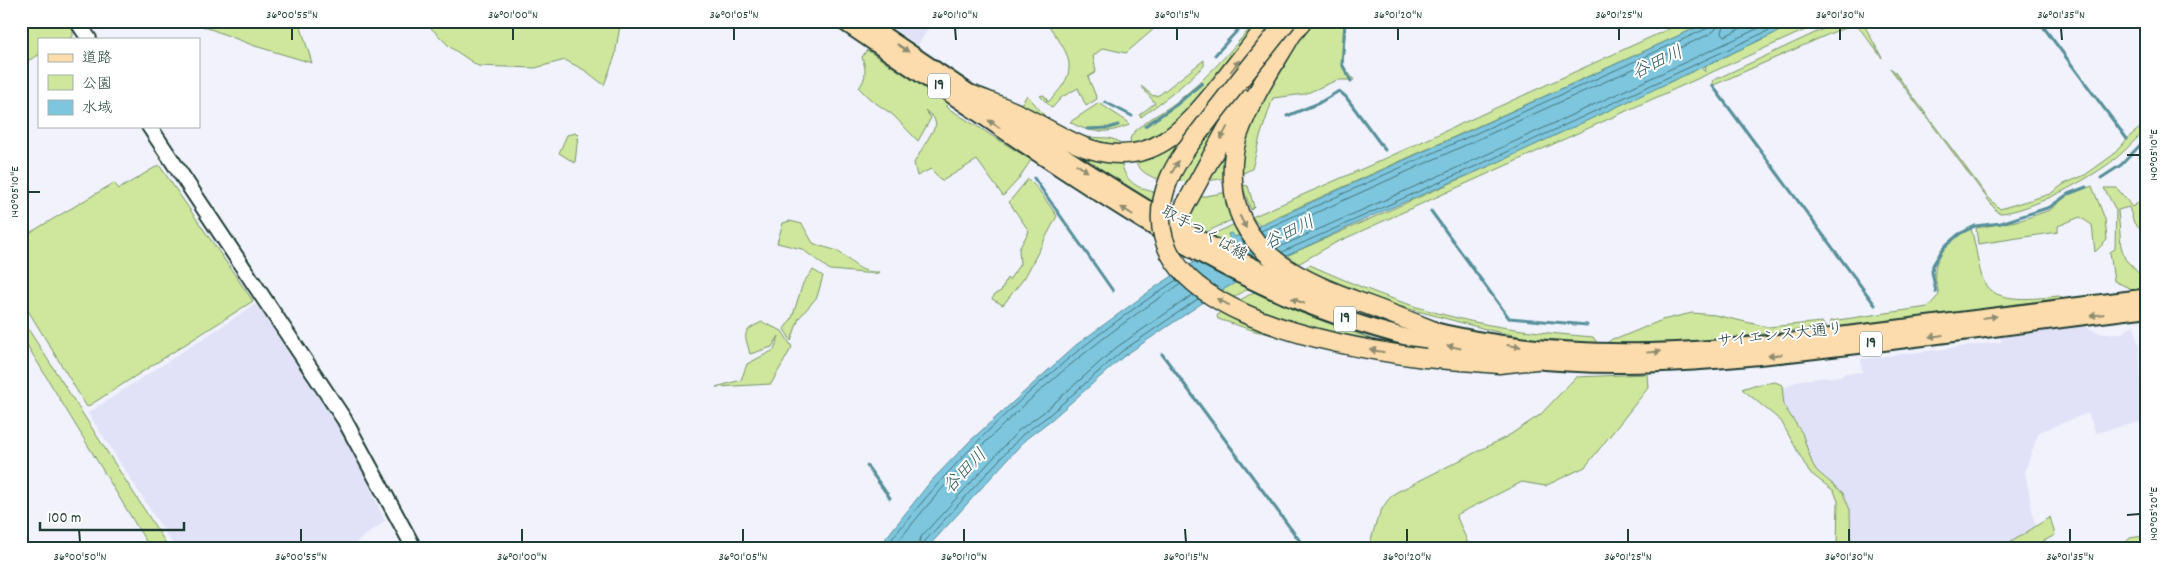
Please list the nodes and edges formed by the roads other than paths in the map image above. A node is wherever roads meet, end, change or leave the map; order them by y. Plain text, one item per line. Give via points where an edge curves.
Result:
1 (77, 21) edge
2 (842, 21) edge
3 (863, 21) edge
4 (1270, 21) edge
5 (1303, 21) edge
6 (1289, 28) edge
7 (88, 38) edge
8 (973, 95) joint
9 (150, 128) edge
10 (1042, 141) junction
11 (1171, 232) junction
12 (2146, 297) edge
13 (2146, 309) edge
14 (1432, 330) junction
15 (1606, 352) joint
16 (1536, 360) junction
17 (1595, 364) joint
18 (414, 548) edge

1 - 7 street
10 -> 2 main road, 取手つくば線 / 19
3 -> 8 main road, 19
10 -> 4 highway via 1109,154 1135,153 1164,143 1188,124
5 - 6 highway
6 -> 11 highway via 1240,103
6 -> 14 highway via 1249,107 1234,150 1234,196 1242,222 1268,255 1306,280
16 -> 6 highway, bridge via 1498,364 1425,358 1338,344 1284,329 1230,306 1196,286 1179,268 1168,249 1162,227 1162,205 1169,179 1187,147
8 - 10 highway via 1016,112
9 - 18 street via 344,419
10 - 11 main road, 取手つくば線 / 19
11 - 14 main road, 取手つくば線 / 19 via 1350,307
16 -> 11 main road, 取手つくば線 / 19 via 1429,342 1349,320 1271,289
15 -> 12 main road, サイエンス大通り / 19 via 1762,345
13 -> 17 main road, サイエンス大通り / 19 via 1763,356
14 -> 15 main road, 取手つくば線 / 19 via 1510,345
16 - 17 main road, 取手つくば線 / 19

